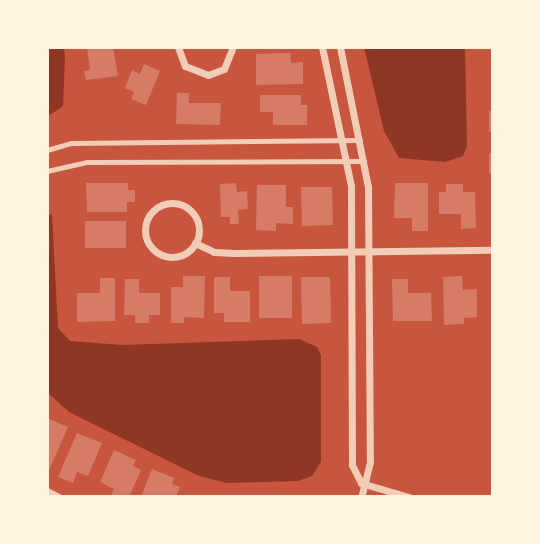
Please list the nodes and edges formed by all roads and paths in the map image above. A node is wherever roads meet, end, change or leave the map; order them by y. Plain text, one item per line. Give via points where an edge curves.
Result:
1 (178, 47) edge
2 (233, 47) edge
3 (322, 47) edge
4 (340, 47) edge
5 (360, 140) junction
6 (343, 142) junction
7 (47, 150) edge
8 (365, 161) junction
9 (347, 162) junction
10 (47, 171) edge
11 (195, 243) junction
12 (351, 250) junction
13 (370, 250) junction
14 (493, 250) edge
15 (361, 483) junction
16 (47, 491) edge
17 (59, 497) edge
18 (360, 497) edge
19 (409, 497) edge

1 - 2 street via 184,66 208,75 224,69
3 - 6 street
4 - 5 street
5 - 6 lane
5 - 8 street
6 - 7 lane via 71,143
6 - 9 street
8 - 9 lane
8 - 13 street
9 - 10 lane via 87,162
9 - 12 street
11 - 11 street via 198,225 185,207 167,204 148,218 146,238 159,254 179,256
11 - 12 street via 214,252 234,253
12 - 13 street
12 - 15 street via 352,465
13 - 14 street
13 - 15 street via 370,462
15 - 18 street
15 - 19 street
16 - 17 street

